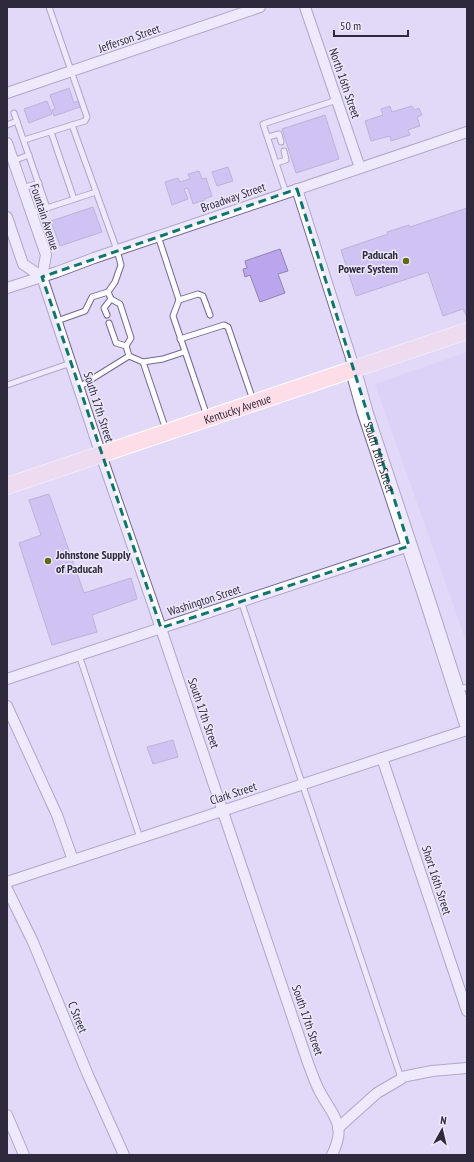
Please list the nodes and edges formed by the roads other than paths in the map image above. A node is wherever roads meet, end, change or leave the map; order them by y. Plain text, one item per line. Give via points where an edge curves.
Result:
1 (50, 7) edge
2 (260, 7) edge
3 (305, 7) edge
4 (72, 71) junction
5 (7, 93) edge
6 (337, 100) junction
7 (14, 113) dead end
8 (17, 121) junction
9 (7, 125) edge
10 (72, 125) junction
11 (51, 132) junction
12 (467, 132) edge
13 (268, 137) junction
14 (24, 140) junction
15 (281, 142) dead end
16 (7, 143) edge
17 (284, 151) dead end
18 (29, 155) junction
19 (13, 161) junction
20 (276, 163) junction
21 (360, 168) junction
22 (39, 183) junction
23 (22, 188) junction
24 (297, 189) junction
25 (96, 192) junction
26 (286, 193) junction
27 (74, 199) junction
28 (47, 208) junction
29 (31, 213) junction
30 (7, 217) edge
31 (158, 236) junction
32 (117, 250) junction
33 (42, 276) junction
34 (7, 288) edge
35 (108, 292) junction
36 (111, 299) junction
37 (179, 300) junction
38 (210, 315) dead end
39 (107, 316) dead end
40 (57, 321) junction
41 (109, 323) dead end
42 (467, 331) edge
43 (180, 339) junction
44 (126, 346) junction
45 (184, 352) junction
46 (129, 356) junction
47 (143, 362) junction
48 (71, 363) junction
49 (353, 369) junction
50 (7, 384) edge
51 (79, 387) junction
52 (254, 403) junction
53 (208, 419) junction
54 (166, 433) junction
55 (101, 455) junction
56 (7, 486) edge
57 (409, 546) junction
58 (241, 601) junction
59 (161, 628) junction
60 (79, 655) junction
61 (7, 679) edge
62 (462, 689) edge
63 (7, 706) edge
64 (467, 724) edge
65 (467, 730) edge
66 (382, 758) junction
67 (302, 784) junction
68 (223, 811) junction
69 (140, 838) junction
70 (73, 860) junction
71 (7, 882) edge
72 (7, 889) edge
73 (467, 1011) edge
74 (467, 1068) edge
75 (401, 1079) junction
76 (7, 1115) edge
77 (338, 1128) junction
78 (24, 1155) edge
79 (124, 1155) edge
80 (332, 1155) edge

1 - 4 lane
2 - 4 street, Jefferson Street
3 - 6 street, North 16th Street
4 - 5 street, Jefferson Street
4 - 10 lane via 87,117 85,121
6 - 13 lane via 263,124
6 - 21 street, North 16th Street
7 - 8 lane
8 - 9 lane
8 - 14 lane
10 - 11 lane
10 - 25 lane
11 - 14 lane
11 - 27 lane
12 - 21 street, Broadway Street
13 - 15 lane via 279,134
13 - 20 lane
14 - 18 lane
16 - 19 street, Fountain Avenue
17 - 20 lane via 286,160
18 - 19 lane
18 - 22 lane
19 - 23 street, Fountain Avenue
20 - 26 lane
21 - 24 street, Broadway Street
22 - 23 lane
22 - 28 lane
23 - 29 street, Fountain Avenue
24 - 26 street, Broadway Street
24 - 49 street, South 16th Street
25 - 27 lane
25 - 32 lane
26 - 31 street, Broadway Street
27 - 28 lane
28 - 29 lane
29 - 33 street, Fountain Avenue via 46,255
30 - 33 street via 24,264
31 - 32 street, Broadway Street
31 - 37 lane
32 - 33 street, Broadway Street
32 - 35 lane via 121,265
33 - 34 street, Broadway Street
33 - 40 street, South 17th Street
35 - 36 lane
35 - 40 lane via 92,297 86,311
36 - 39 lane via 104,308
36 - 44 lane via 120,304 129,331 131,338
37 - 38 lane via 198,294 203,296
37 - 43 lane via 173,316
40 - 48 street, South 17th Street
41 - 44 lane via 116,343
42 - 49 main road, Kentucky Avenue
43 - 45 lane
43 - 52 lane via 224,325 228,327
44 - 46 lane
45 - 47 lane
45 - 53 lane
46 - 47 lane
46 - 51 lane
47 - 54 lane
48 - 50 lane
48 - 51 street, South 17th Street
49 - 52 main road, Kentucky Avenue
49 - 57 street, South 16th Street
51 - 55 street, South 17th Street
52 - 53 main road, Kentucky Avenue
53 - 54 main road, Kentucky Avenue
54 - 55 main road, Kentucky Avenue
55 - 56 main road, Kentucky Avenue
55 - 59 street, South 17th Street
57 - 58 street, Washington Street
57 - 62 street, South 16th Street
58 - 59 street, Washington Street
58 - 67 lane
59 - 60 street, Washington Street
59 - 68 street, South 17th Street
60 - 61 street, Washington Street
60 - 69 lane
62 - 64 street, South 16th Street
63 - 70 street via 59,820
65 - 66 street, Clark Street
66 - 67 street, Clark Street
66 - 73 street, Short 16th Street
67 - 68 street, Clark Street
67 - 75 lane
68 - 69 street, Clark Street
68 - 77 street, South 17th Street via 312,1074 335,1114
69 - 70 street, Clark Street
70 - 71 street, Clark Street
72 - 79 street, C Street via 33,942
74 - 75 street via 432,1071
75 - 77 street via 377,1093
76 - 78 street
77 - 80 street, South 17th Street via 339,1137

